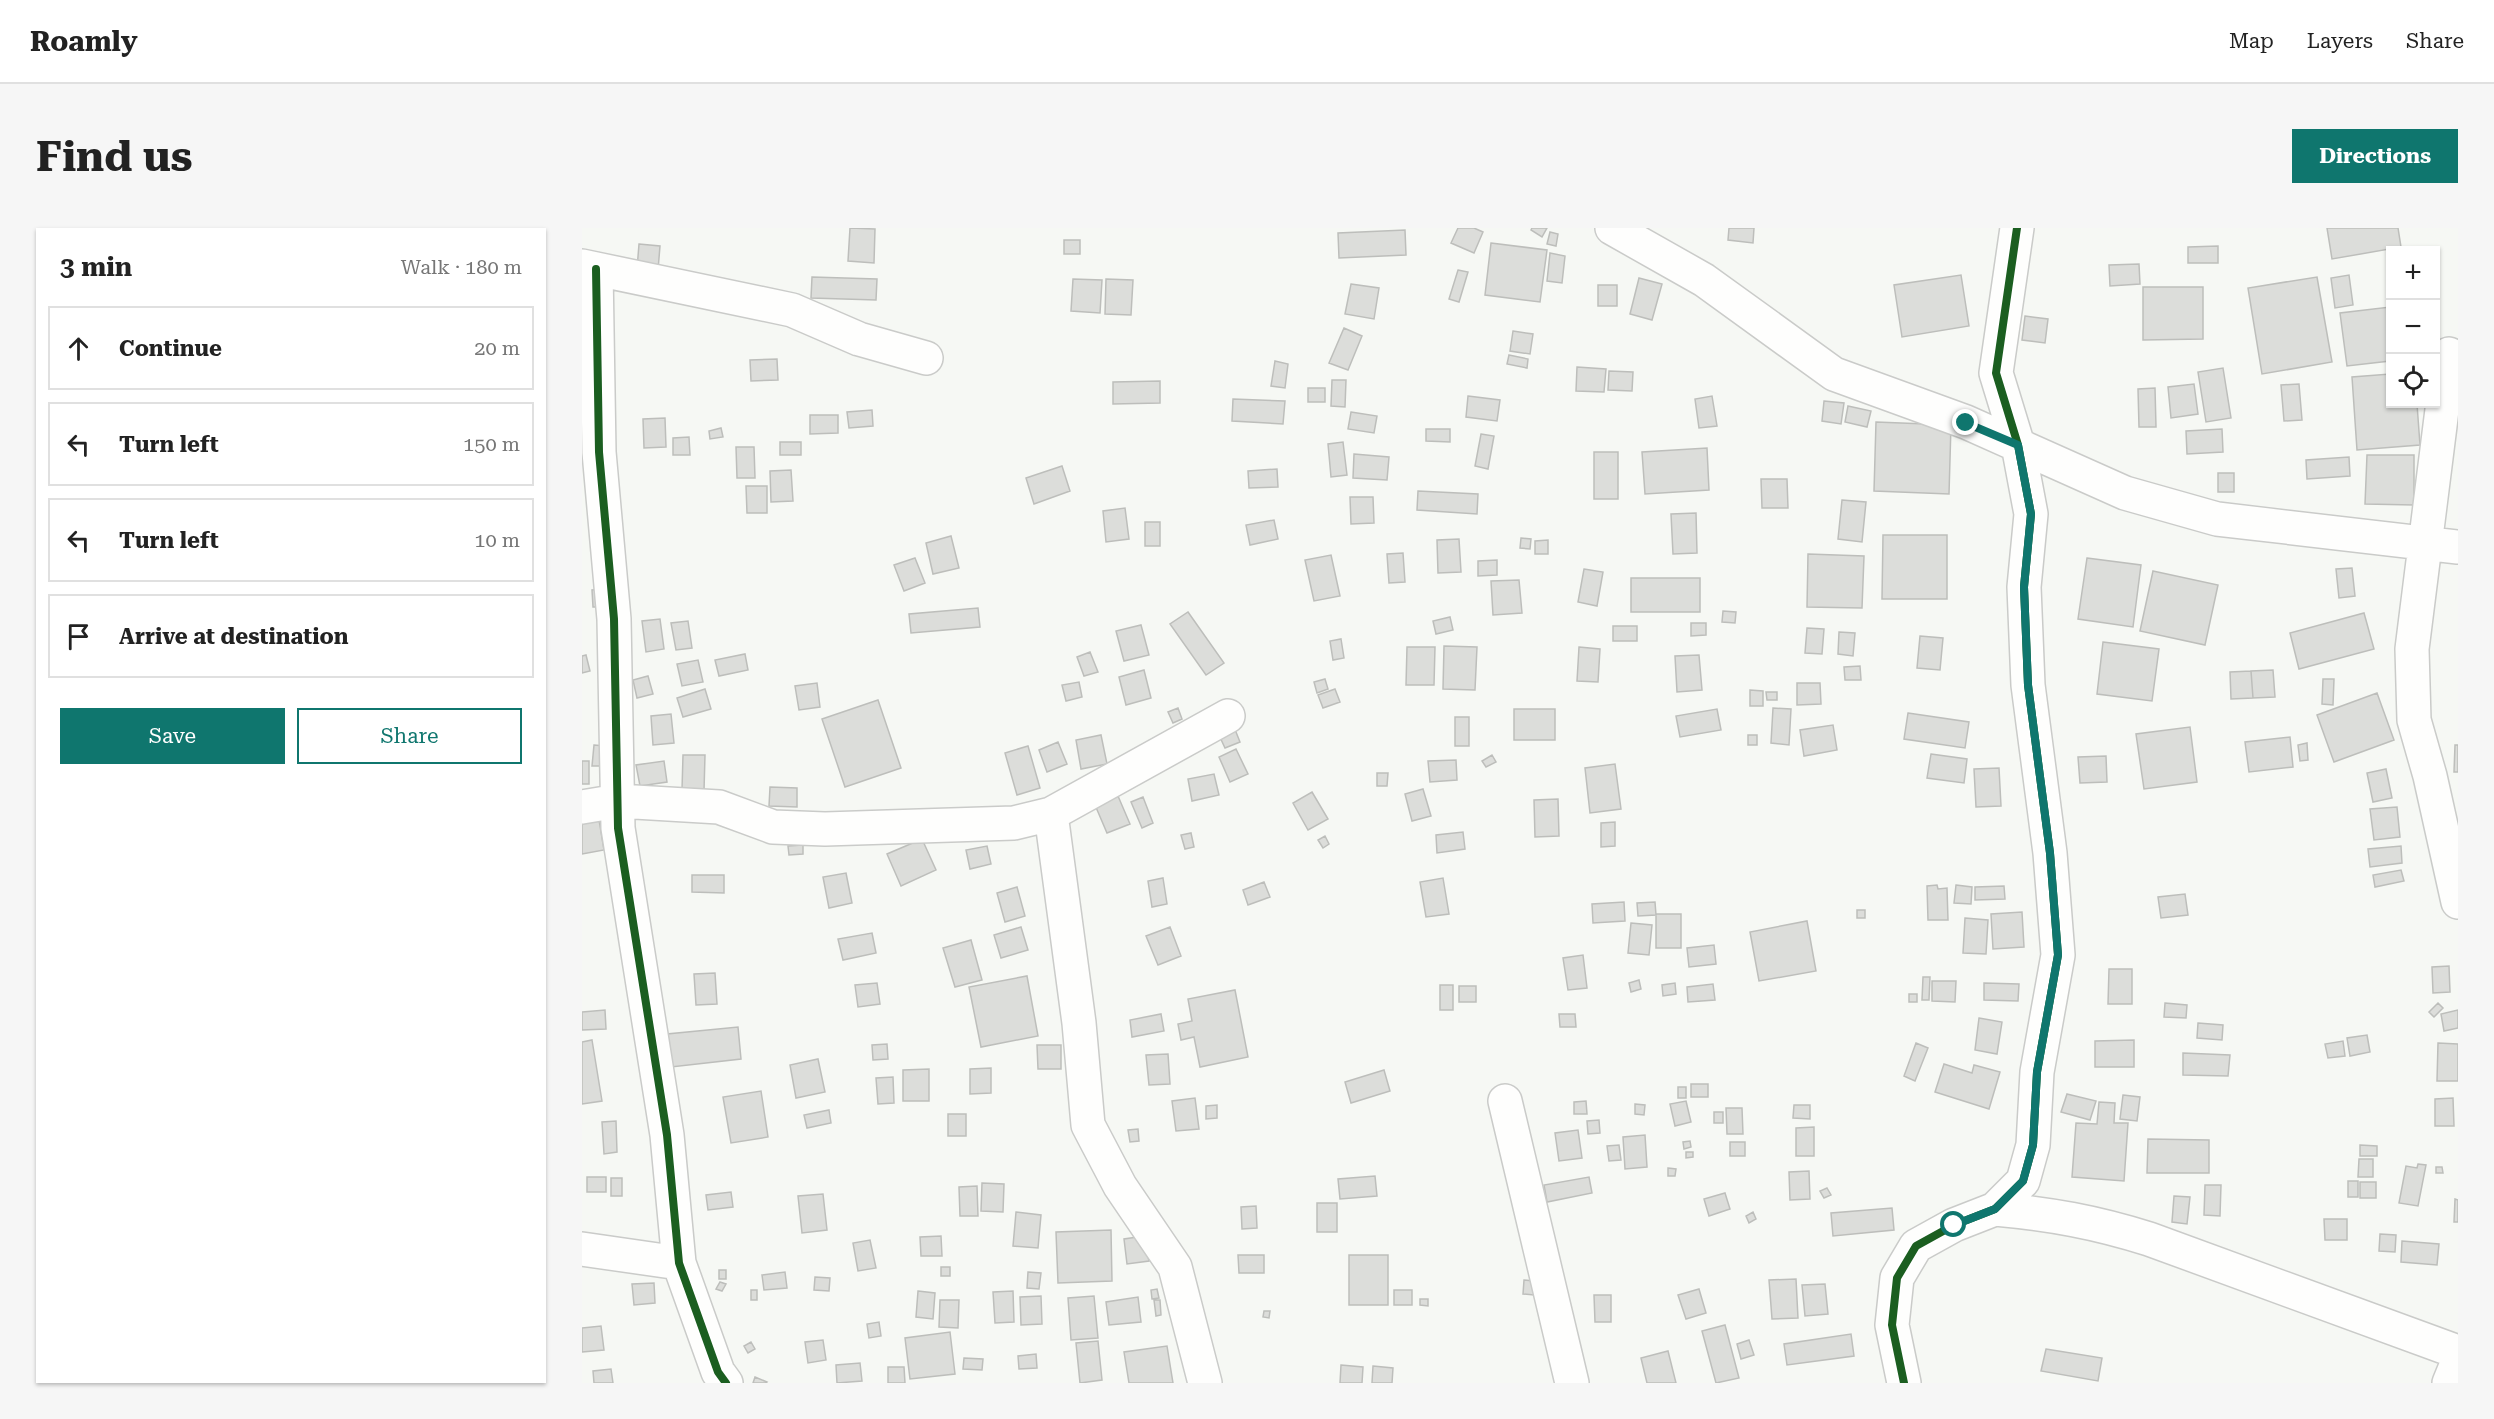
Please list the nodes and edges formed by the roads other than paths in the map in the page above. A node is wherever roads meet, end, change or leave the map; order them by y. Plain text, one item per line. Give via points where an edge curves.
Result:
1 (1612, 228) edge
2 (2017, 228) edge
3 (589, 267) edge
4 (2449, 354) dead end
5 (926, 358) dead end
6 (2018, 445) junction
7 (2424, 542) junction
8 (2458, 547) edge
9 (1228, 716) dead end
10 (618, 801) junction
11 (582, 807) edge
12 (1051, 814) junction
13 (2458, 902) edge
14 (1505, 1101) dead end
15 (1995, 1209) junction
16 (582, 1249) edge
17 (679, 1263) junction
18 (2458, 1352) edge
19 (2458, 1361) edge
20 (719, 1379) edge
21 (1205, 1383) edge
22 (1572, 1383) edge
23 (1904, 1383) edge
24 (2449, 1383) edge

1 - 6 street via 1704,280 1834,374
2 - 6 street via 1996,373
3 - 5 street via 792,310 859,339
3 - 10 street via 599,452 614,619
4 - 7 street
6 - 7 street via 2125,493 2217,519
6 - 15 street via 2031,514 2024,587 2028,685 2050,853 2058,955 2037,1072 2033,1145 2023,1181
7 - 8 street
7 - 13 street via 2412,649 2414,720
9 - 12 street
10 - 11 street
10 - 12 street via 719,807 774,827 825,829 1014,823
10 - 17 street via 618,828 667,1135
12 - 21 street via 1079,1023 1088,1125 1120,1186 1175,1267
14 - 22 street
15 - 18 street via 2047,1214 2119,1229
15 - 23 street via 1916,1246 1897,1278 1892,1325
16 - 17 street
17 - 20 street
19 - 24 street

